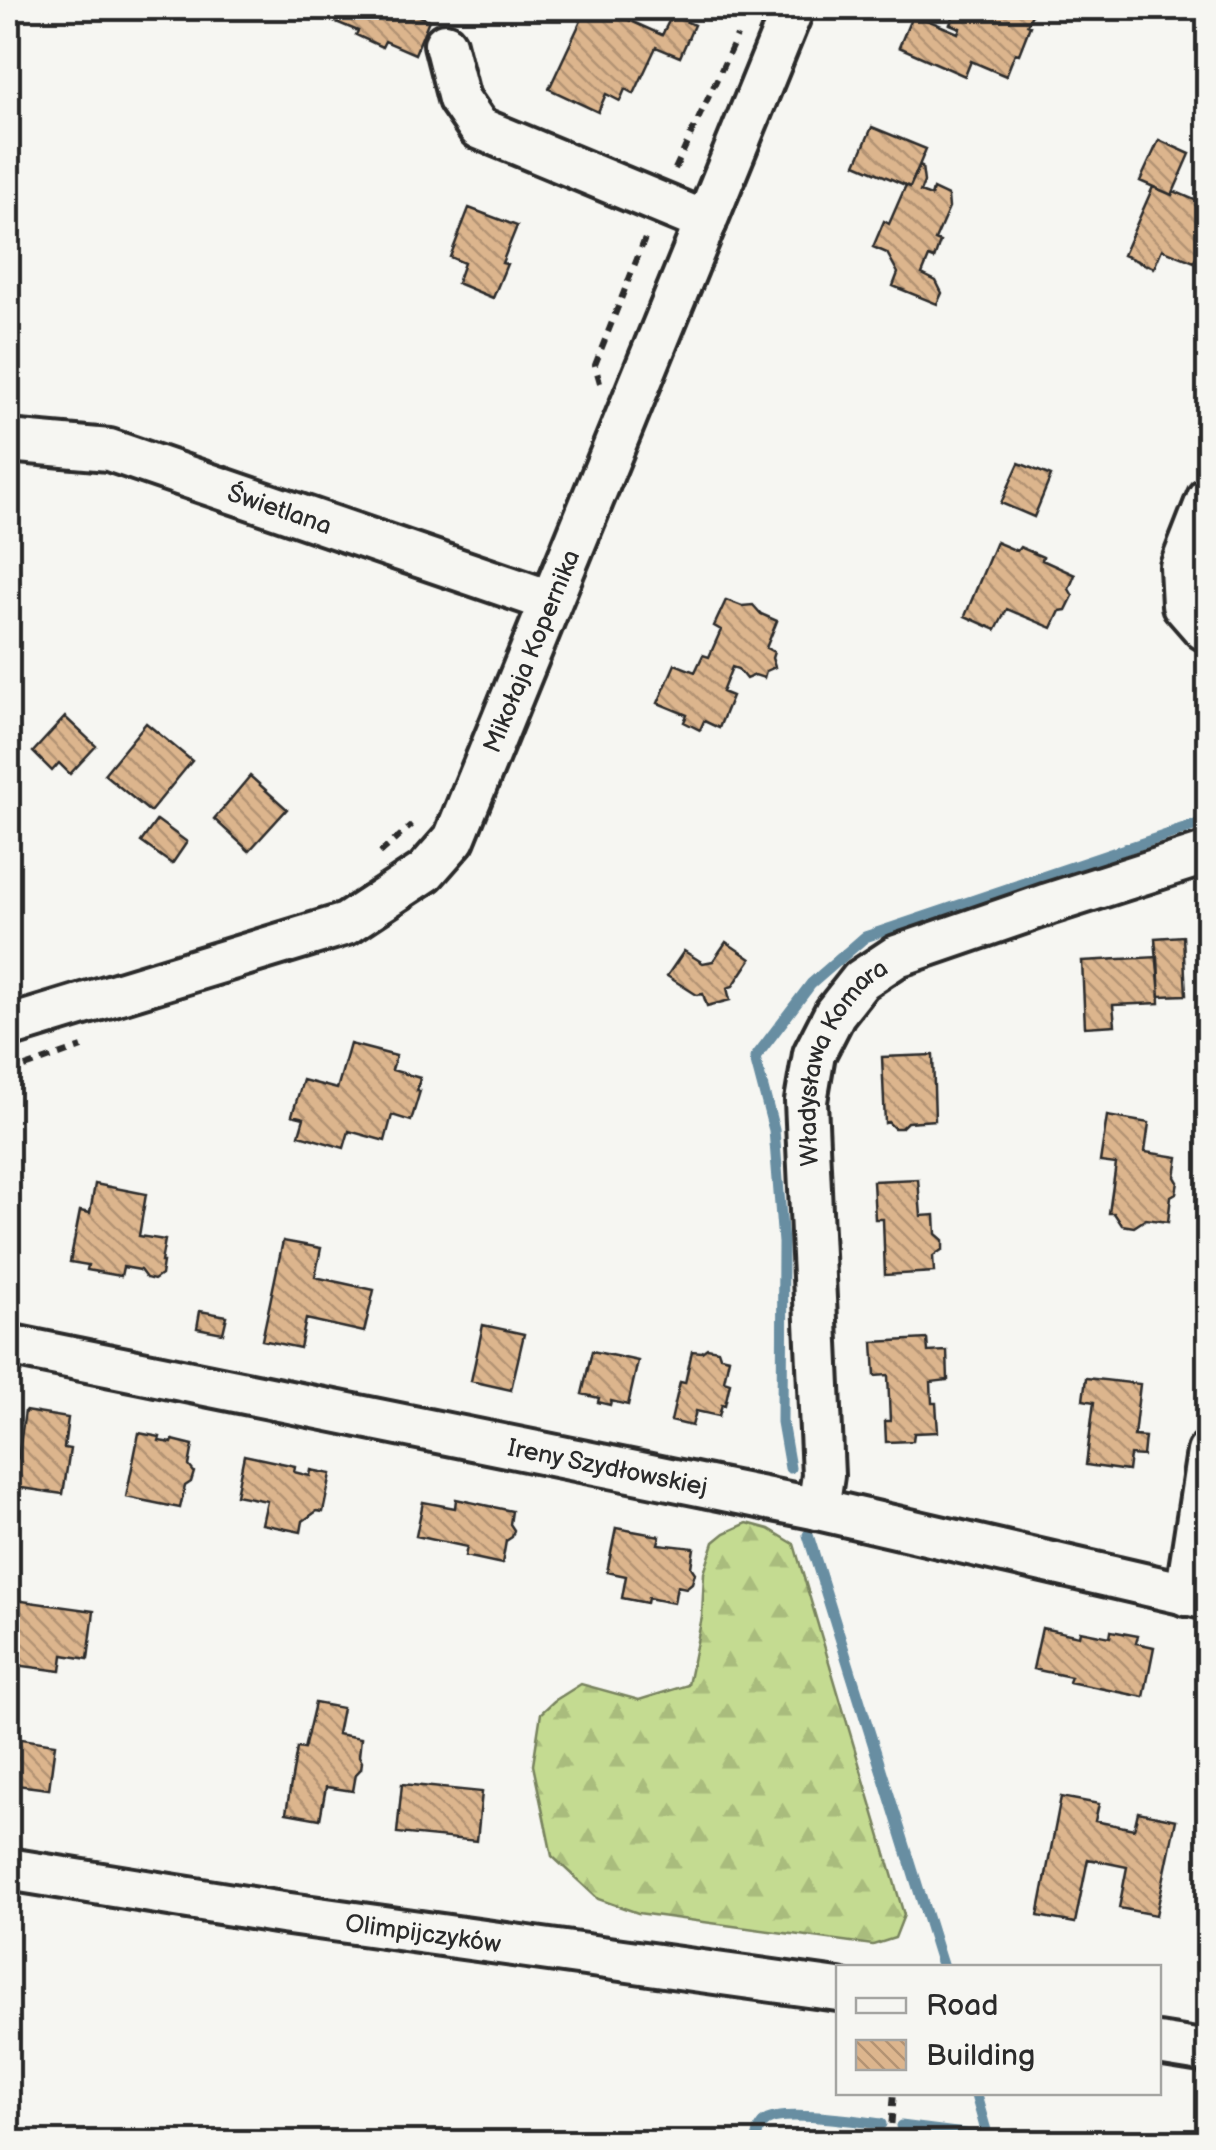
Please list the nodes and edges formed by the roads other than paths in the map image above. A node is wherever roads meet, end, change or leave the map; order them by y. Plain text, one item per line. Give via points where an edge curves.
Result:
1 (793, 8) edge
2 (445, 44) dead end
3 (706, 222) junction
4 (8, 441) edge
5 (1208, 498) edge
6 (550, 601) junction
7 (1208, 631) edge
8 (1208, 853) edge
9 (8, 1027) edge
10 (8, 1345) edge
11 (1208, 1452) edge
12 (818, 1509) junction
13 (1197, 1597) edge
14 (8, 1869) edge
15 (836, 1990) edge
16 (1161, 2044) edge
17 (1208, 2052) edge

1 - 3 street, Mikołaja Kopernika
2 - 3 street via 458,98 479,128
3 - 6 street, Mikołaja Kopernika
4 - 6 street, Świetlana via 110,450
5 - 7 street via 1181,567 1184,605
6 - 9 street, Mikołaja Kopernika via 454,839 425,872 346,924
8 - 12 street, Władysława Komara via 897,956 861,980 835,1013 814,1054 806,1101 823,1475
10 - 12 street, Ireny Szydłowskiej
11 - 13 street
12 - 13 street, Ireny Szydłowskiej
14 - 15 street, Olimpijczyków
16 - 17 street

